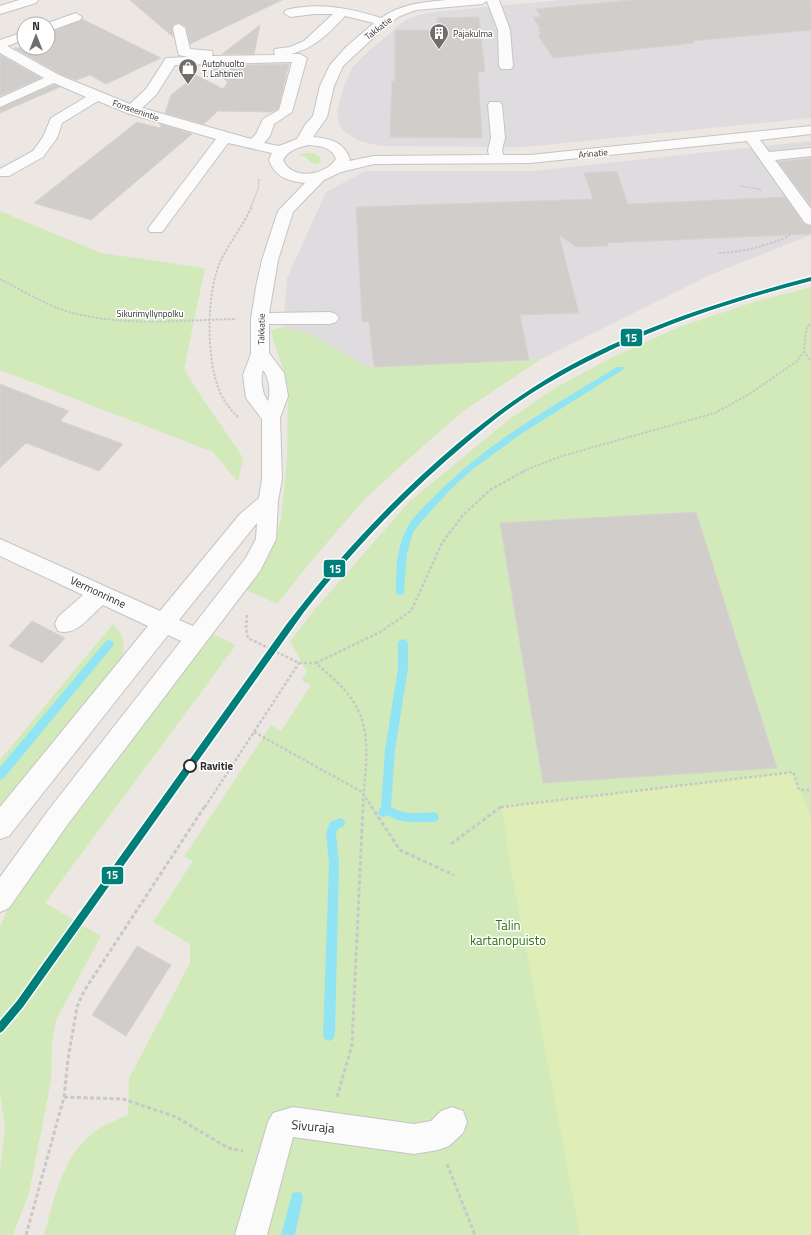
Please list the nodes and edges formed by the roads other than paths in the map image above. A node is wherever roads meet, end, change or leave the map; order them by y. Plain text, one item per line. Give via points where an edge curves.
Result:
1 (32, 0) edge
2 (310, 0) edge
3 (482, 0) edge
4 (493, 0) edge
5 (428, 2) edge
6 (0, 10) edge
7 (338, 10) junction
8 (290, 13) dead end
9 (76, 18) dead end
10 (383, 22) junction
11 (56, 24) edge
12 (179, 28) dead end
13 (16, 39) edge
14 (0, 46) edge
15 (506, 66) dead end
16 (54, 78) junction
17 (97, 96) junction
18 (0, 103) edge
19 (496, 105) dead end
20 (132, 110) junction
21 (320, 117) junction
22 (811, 130) edge
23 (751, 137) junction
24 (225, 138) junction
25 (303, 142) junction
26 (253, 145) junction
27 (274, 149) junction
28 (337, 150) junction
29 (811, 152) edge
30 (766, 157) junction
31 (374, 160) junction
32 (497, 160) junction
33 (338, 168) junction
34 (4, 173) dead end
35 (319, 177) junction
36 (283, 183) junction
37 (286, 211) junction
38 (811, 220) edge
39 (156, 229) dead end
40 (330, 318) dead end
41 (260, 319) junction
42 (260, 354) junction
43 (271, 418) junction
44 (268, 501) junction
45 (0, 547) edge
46 (100, 594) junction
47 (163, 622) junction
48 (66, 624) dead end
49 (196, 638) junction
50 (0, 827) edge
51 (0, 899) edge
52 (452, 1122) dead end
53 (250, 1235) edge

1 - 6 street
2 - 7 street
3 - 5 street, Takkatie
4 - 15 street via 504,30
5 - 10 street, Takkatie via 405,10
7 - 8 street
7 - 10 street
7 - 12 street via 313,42 304,48 284,52 184,52
9 - 11 street
10 - 21 street, Takkatie via 337,65 327,86
13 - 14 street
14 - 16 street, Fonseenintie via 24,64
16 - 17 street, Fonseenintie
16 - 18 street
17 - 20 street, Fonseenintie
17 - 34 street via 56,121 50,138 38,154
19 - 32 street
20 - 24 street, Fonseenintie
20 - 26 street via 151,92 171,61 300,58 285,112 268,122 263,136
21 - 25 street, Takkatie via 310,128
21 - 28 street
22 - 23 street, Arinatie
23 - 30 street
23 - 32 street, Arinatie via 530,160
24 - 26 street, Fonseenintie
24 - 39 street
25 - 27 street
25 - 28 street, Arinatie via 315,141
26 - 27 street, Fonseenintie
27 - 36 street, Takkatie
28 - 31 street, Arinatie
28 - 33 street via 343,159
29 - 30 street
30 - 38 street
31 - 32 street, Arinatie
31 - 33 street, Arinatie
33 - 35 street, Arinatie
35 - 36 street via 300,178
35 - 37 street, Takkatie
36 - 37 street, Takkatie via 282,199
37 - 41 street, Takkatie via 265,280
40 - 41 street
41 - 42 street, Takkatie
42 - 43 street, Takkatie via 275,373 278,383 279,396
42 - 43 street, Takkatie via 252,375 255,398
43 - 44 street, Takkatie via 273,466
44 - 47 street via 247,520
44 - 49 street via 264,543 253,565
45 - 46 street, Vermonrinne
46 - 47 street, Vermonrinne
46 - 48 street
47 - 49 street, Vermonrinne
47 - 50 street
49 - 51 street via 59,816
52 - 53 street, Sivuraja via 438,1135 414,1139 328,1126 293,1122 284,1124 279,1133

